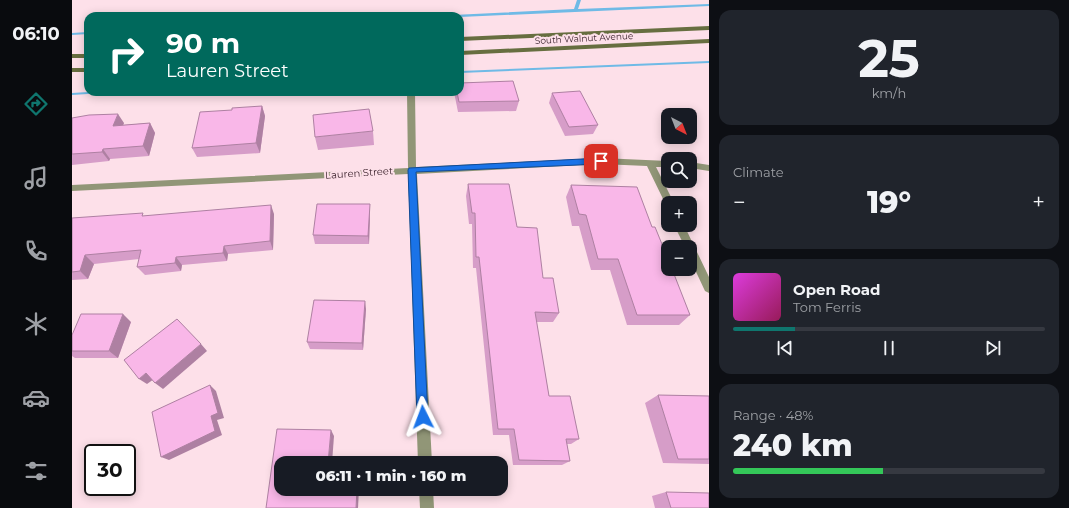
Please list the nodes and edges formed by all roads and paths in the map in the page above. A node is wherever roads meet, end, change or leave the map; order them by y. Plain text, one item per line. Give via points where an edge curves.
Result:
1 (709, 28) edge
2 (464, 39) edge
3 (709, 41) edge
4 (464, 53) edge
5 (72, 56) edge
6 (84, 56) edge
7 (72, 70) edge
8 (84, 70) edge
9 (410, 96) edge
10 (650, 163) junction
11 (661, 164) edge
12 (697, 166) edge
13 (709, 168) edge
14 (412, 170) junction
15 (72, 188) edge
16 (666, 196) edge
17 (697, 262) edge
18 (709, 288) edge
19 (425, 456) edge
20 (426, 496) edge
21 (427, 508) edge

1 - 2 street, South Walnut Avenue
3 - 4 street, South Walnut Avenue
5 - 6 street
7 - 8 street
9 - 14 street
10 - 11 street, Lauren Street
10 - 14 street, Lauren Street via 601,161
10 - 16 street
12 - 13 street
14 - 15 street, Lauren Street
14 - 19 street
17 - 18 street
20 - 21 street

